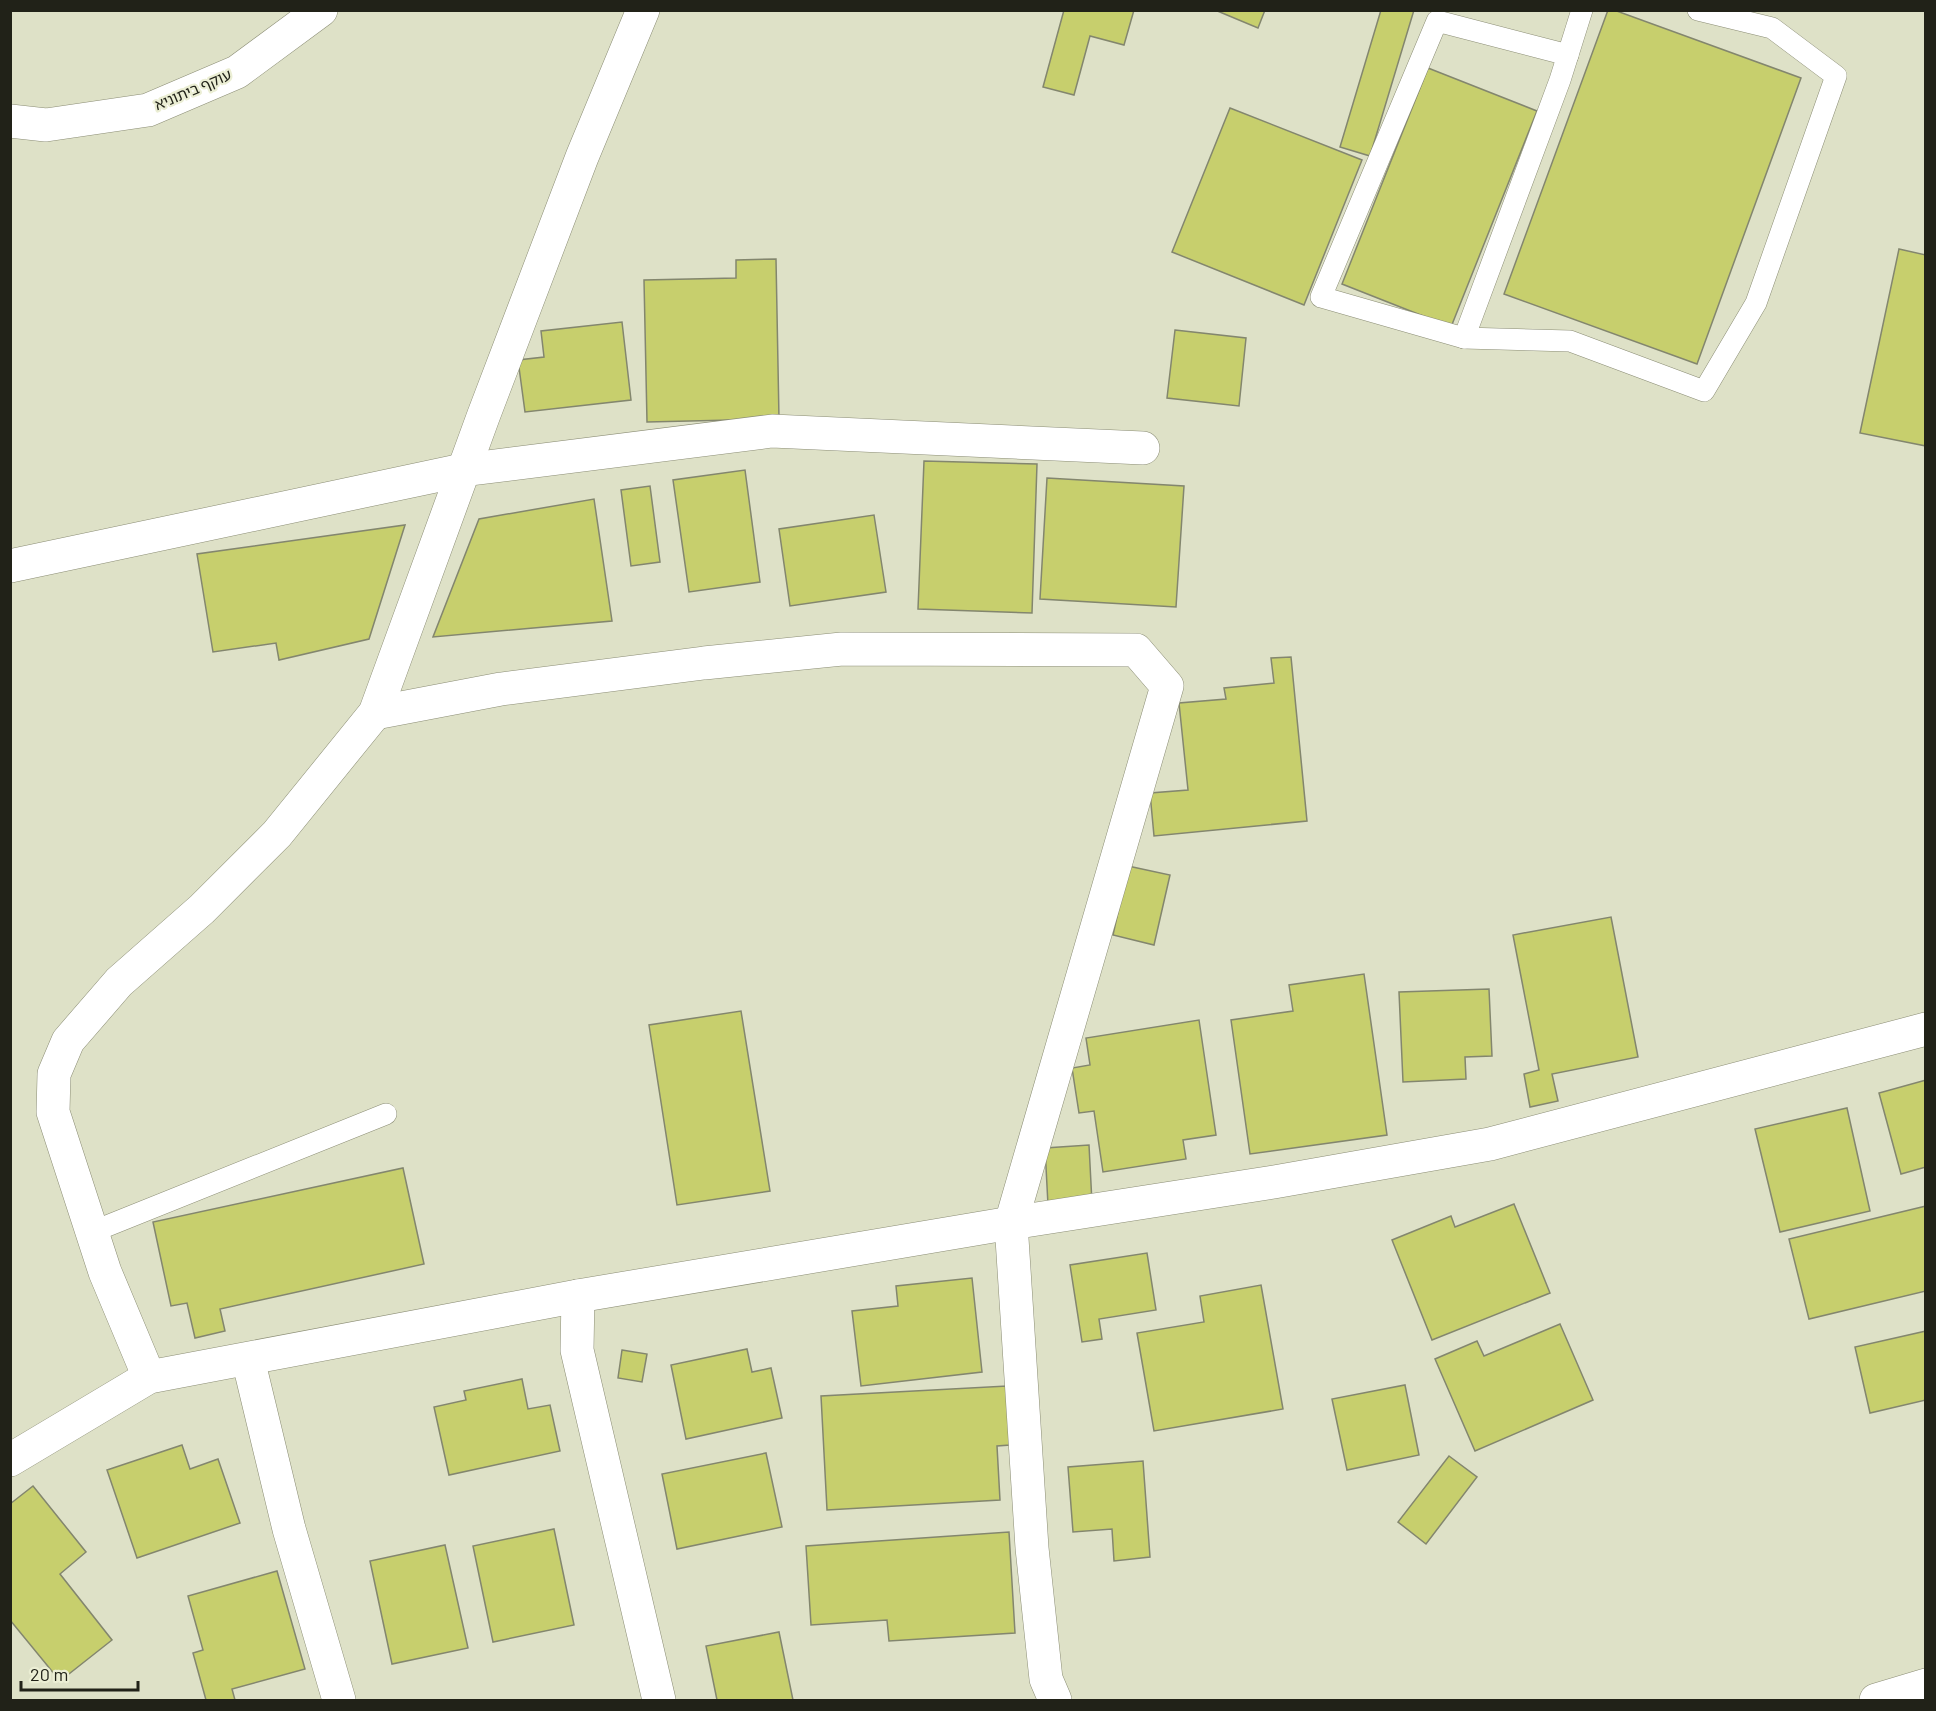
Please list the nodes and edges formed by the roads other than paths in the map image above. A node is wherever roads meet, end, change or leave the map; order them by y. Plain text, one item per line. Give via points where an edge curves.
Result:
1 (321, 10) edge
2 (643, 10) edge
3 (1582, 10) edge
4 (1698, 10) edge
5 (1568, 55) junction
6 (10, 121) edge
7 (1464, 338) junction
8 (1143, 448) dead end
9 (463, 470) junction
10 (10, 566) edge
11 (375, 713) junction
12 (1926, 1029) edge
13 (386, 1114) dead end
14 (1011, 1223) junction
15 (92, 1232) junction
16 (578, 1296) junction
17 (248, 1359) junction
18 (149, 1377) junction
19 (10, 1460) edge
20 (1926, 1685) edge
21 (339, 1701) edge
22 (659, 1701) edge
23 (1055, 1701) edge
24 (1876, 1701) edge

1 - 6 street, עוקף ביתוניא via 237,72 148,110 46,125
2 - 9 street via 582,157
3 - 5 lane
4 - 7 lane via 1772,28 1836,76 1756,303 1704,391 1570,341
5 - 7 lane
5 - 7 lane via 1437,21 1321,297
8 - 9 street via 772,431
9 - 10 street
9 - 11 street
11 - 14 street via 501,688 842,649 1136,650 1167,686
11 - 15 street via 278,834 202,909 119,982 68,1041 54,1074 52,1113
12 - 14 street via 1490,1144
13 - 15 lane
14 - 16 street
14 - 23 street via 1032,1548 1046,1679
15 - 18 street
16 - 17 street
16 - 22 street via 578,1350
17 - 18 street
17 - 21 street via 289,1529
18 - 19 street
20 - 24 street

